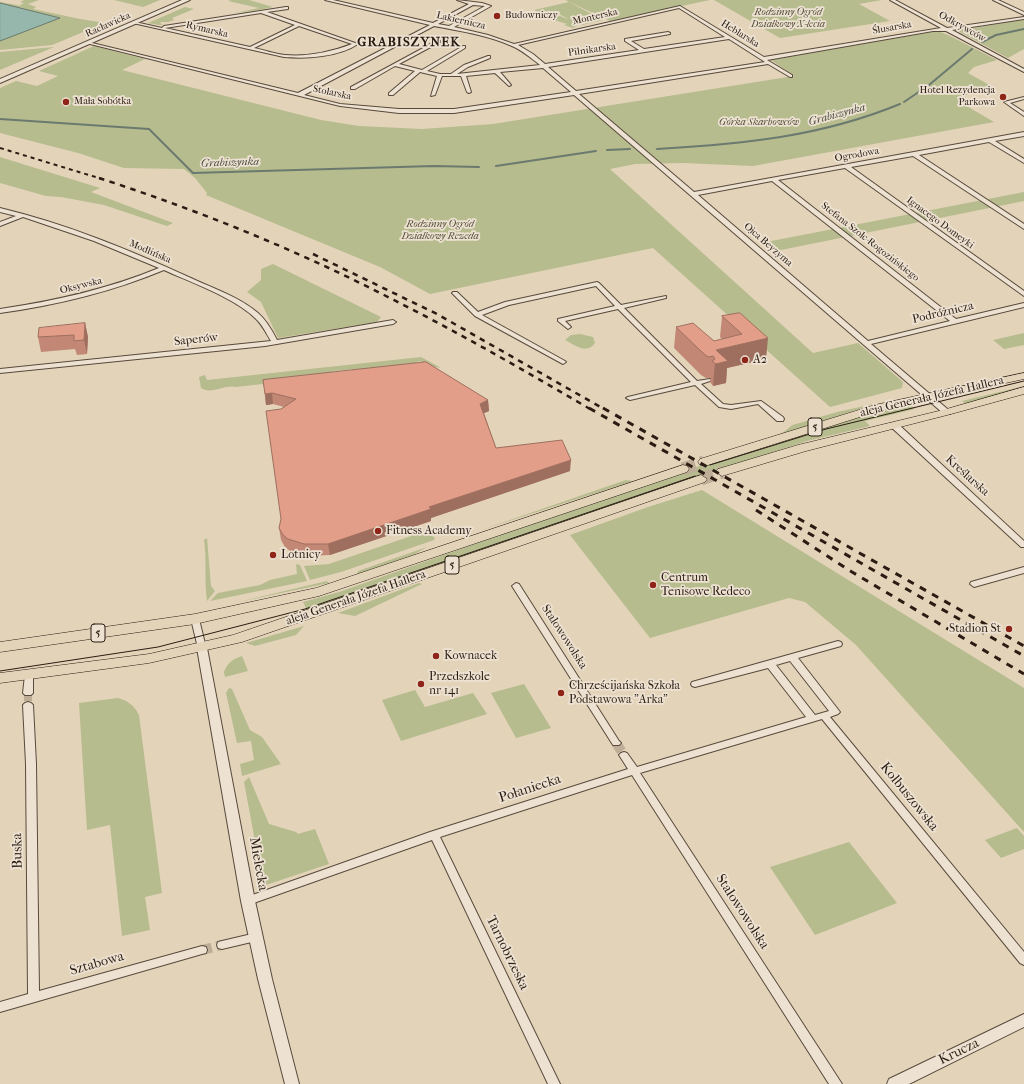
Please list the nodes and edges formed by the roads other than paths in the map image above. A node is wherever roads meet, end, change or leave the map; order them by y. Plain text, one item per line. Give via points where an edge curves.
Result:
1 (187, 0) edge
2 (327, 0) edge
3 (460, 0) edge
4 (892, 0) edge
5 (995, 0) edge
6 (474, 4) junction
7 (680, 7) joint
8 (286, 8) dead end
9 (261, 12) junction
10 (1024, 14) edge
11 (1024, 18) edge
12 (135, 23) junction
13 (435, 24) junction
14 (298, 25) junction
15 (451, 27) junction
16 (162, 28) junction
17 (947, 29) junction
18 (668, 33) dead end
19 (729, 38) junction
20 (438, 41) dead end
21 (88, 43) junction
22 (514, 45) junction
23 (464, 47) dead end
24 (249, 48) junction
25 (643, 51) junction
26 (488, 58) dead end
27 (763, 59) junction
28 (38, 62) junction
29 (768, 63) junction
30 (1024, 64) edge
31 (395, 65) junction
32 (1014, 65) junction
33 (544, 66) junction
34 (1024, 70) edge
35 (421, 71) junction
36 (496, 71) junction
37 (0, 75) edge
38 (440, 75) junction
39 (452, 75) junction
40 (463, 75) junction
41 (790, 76) dead end
42 (0, 81) edge
43 (509, 85) dead end
44 (353, 88) dead end
45 (469, 92) dead end
46 (576, 93) junction
47 (391, 94) dead end
48 (299, 95) junction
49 (433, 95) dead end
50 (1024, 98) edge
51 (1024, 114) edge
52 (1024, 134) edge
53 (990, 140) junction
54 (914, 154) junction
55 (1024, 161) edge
56 (846, 166) junction
57 (774, 180) junction
58 (694, 194) junction
59 (0, 210) edge
60 (23, 215) junction
61 (0, 224) edge
62 (1024, 227) edge
63 (164, 268) junction
64 (455, 293) dead end
65 (1024, 294) edge
66 (664, 297) dead end
67 (1024, 305) edge
68 (620, 307) junction
69 (0, 311) edge
70 (477, 316) junction
71 (954, 321) junction
72 (393, 322) dead end
73 (568, 327) dead end
74 (275, 342) junction
75 (866, 343) junction
76 (563, 362) dead end
77 (0, 371) edge
78 (1024, 376) edge
79 (708, 380) dead end
80 (696, 383) junction
81 (1022, 392) edge
82 (928, 396) junction
83 (630, 398) dead end
84 (947, 412) junction
85 (780, 419) dead end
86 (894, 425) junction
87 (704, 462) tunnel mouth
88 (683, 469) tunnel mouth
89 (722, 472) tunnel mouth
90 (701, 479) tunnel mouth
91 (1024, 545) edge
92 (1024, 570) edge
93 (974, 584) dead end
94 (516, 586) dead end
95 (195, 619) junction
96 (838, 644) dead end
97 (0, 647) edge
98 (202, 648) junction
99 (792, 657) junction
100 (770, 664) junction
101 (29, 675) junction
102 (0, 678) edge
103 (695, 684) dead end
104 (28, 693) tunnel mouth
105 (28, 705) tunnel mouth
106 (824, 715) junction
107 (812, 718) junction
108 (616, 743) tunnel mouth
109 (624, 755) tunnel mouth
110 (634, 771) junction
111 (434, 835) junction
112 (248, 901) junction
113 (256, 937) junction
114 (222, 945) tunnel mouth
115 (202, 950) tunnel mouth
116 (1024, 960) edge
117 (34, 998) junction
118 (0, 1007) edge
119 (1024, 1020) edge
120 (292, 1084) edge
121 (554, 1084) edge
122 (836, 1084) edge
123 (894, 1084) edge

1 - 12 street, Racławicka
2 - 13 street, Lakiernicza
3 - 6 street
4 - 17 street, Odkrywców
5 - 10 street
6 - 13 street
6 - 15 street via 488,6
7 - 19 street, Heblarska
7 - 22 street, Monterska
8 - 9 street, Rymarska
9 - 14 street, Rymarska
9 - 16 street, Rymarska
11 - 17 street, Ślusarska
12 - 16 street, Rymarska
12 - 21 street, Racławicka
13 - 15 street, Lakiernicza
13 - 48 street
14 - 24 street
14 - 24 street, Rymarska via 356,44 327,54 302,57 284,56
15 - 22 street, Lakiernicza
16 - 24 street, Rymarska
17 - 27 street, Ślusarska
17 - 32 street, Odkrywców
18 - 25 street, Pilnikarska via 627,40
19 - 25 street, Pilnikarska
19 - 27 street, Heblarska
20 - 31 street
21 - 28 street, Racławicka
21 - 48 street, Stolarska
22 - 33 street, Lakiernicza
23 - 35 street
25 - 33 street, Pilnikarska
26 - 39 street via 466,66
27 - 29 street, Heblarska
28 - 37 street, Racławicka
28 - 42 street, Racławicka
29 - 41 street, Heblarska
29 - 46 street
30 - 32 street
31 - 35 street, Pilnikarska
31 - 44 street
32 - 34 street, Odkrywców
33 - 36 street, Pilnikarska
33 - 46 street, Lakiernicza
35 - 38 street, Pilnikarska
35 - 47 street
36 - 40 street, Pilnikarska
36 - 43 street
38 - 39 street, Pilnikarska
38 - 49 street
39 - 40 street, Pilnikarska
40 - 45 street
46 - 48 street, Stolarska via 478,108 421,112 353,107
46 - 58 street, Ojca Beyzyma
50 - 51 street via 1006,102
52 - 53 street, Ogrodowa
53 - 54 street, Ogrodowa
53 - 55 street
54 - 56 street, Ogrodowa
54 - 62 street
56 - 57 street, Ogrodowa
56 - 65 street, Ignacego Domeyki
57 - 58 street, Ogrodowa
57 - 71 street, Stefana Szolc-Rogozińskiego
58 - 75 street, Ojca Beyzyma
59 - 60 street, Modlińska
60 - 61 street
60 - 63 street, Modlińska via 45,221
63 - 69 street, Oksywska via 84,296
63 - 74 street, Modlińska via 230,298 252,311 263,321
64 - 70 street
66 - 68 street
67 - 71 street, Podróżnicza
68 - 70 street via 597,284 507,303
68 - 73 street via 560,320
68 - 80 street
70 - 76 street
71 - 75 street, Podróżnicza
72 - 74 street, Saperów
74 - 77 street, Saperów
75 - 82 street, Ojca Beyzyma
78 - 82 main road, aleja Generała Józefa Hallera / 5
79 - 80 street
80 - 83 street
80 - 85 street via 721,406 731,407 759,402
81 - 84 main road, aleja Generała Józefa Hallera / 5
82 - 84 street, Ojca Beyzyma
82 - 87 main road, aleja Generała Józefa Hallera / 5 via 872,409
84 - 86 main road, aleja Generała Józefa Hallera / 5
86 - 89 main road, aleja Generała Józefa Hallera / 5 via 802,448
86 - 91 street, Kreślarska
88 - 95 main road, aleja Generała Józefa Hallera / 5 via 336,587
90 - 98 main road, aleja Generała Józefa Hallera / 5 via 324,610
92 - 93 street
94 - 108 street, Stalowowolska
95 - 97 main road, aleja Generała Józefa Hallera / 5
95 - 98 street
96 - 99 street
98 - 101 main road, aleja Generała Józefa Hallera / 5
98 - 112 street, Mielecka
99 - 100 street
99 - 106 street via 835,712
100 - 103 street
100 - 107 street
101 - 102 main road, aleja Generała Józefa Hallera / 5
101 - 104 street
105 - 117 street, Buska
106 - 107 street, Połaniecka
106 - 116 street, Kolbuszowska
107 - 110 street, Połaniecka
109 - 110 street, Stalowowolska
110 - 111 street, Połaniecka
110 - 122 street, Stalowowolska
111 - 112 street, Połaniecka
111 - 121 street, Tarnobrzeska
112 - 113 street, Mielecka
113 - 114 street
113 - 120 street, Mielecka
115 - 117 street, Sztabowa
117 - 118 street, Sztabowa
119 - 123 street, Krucza

